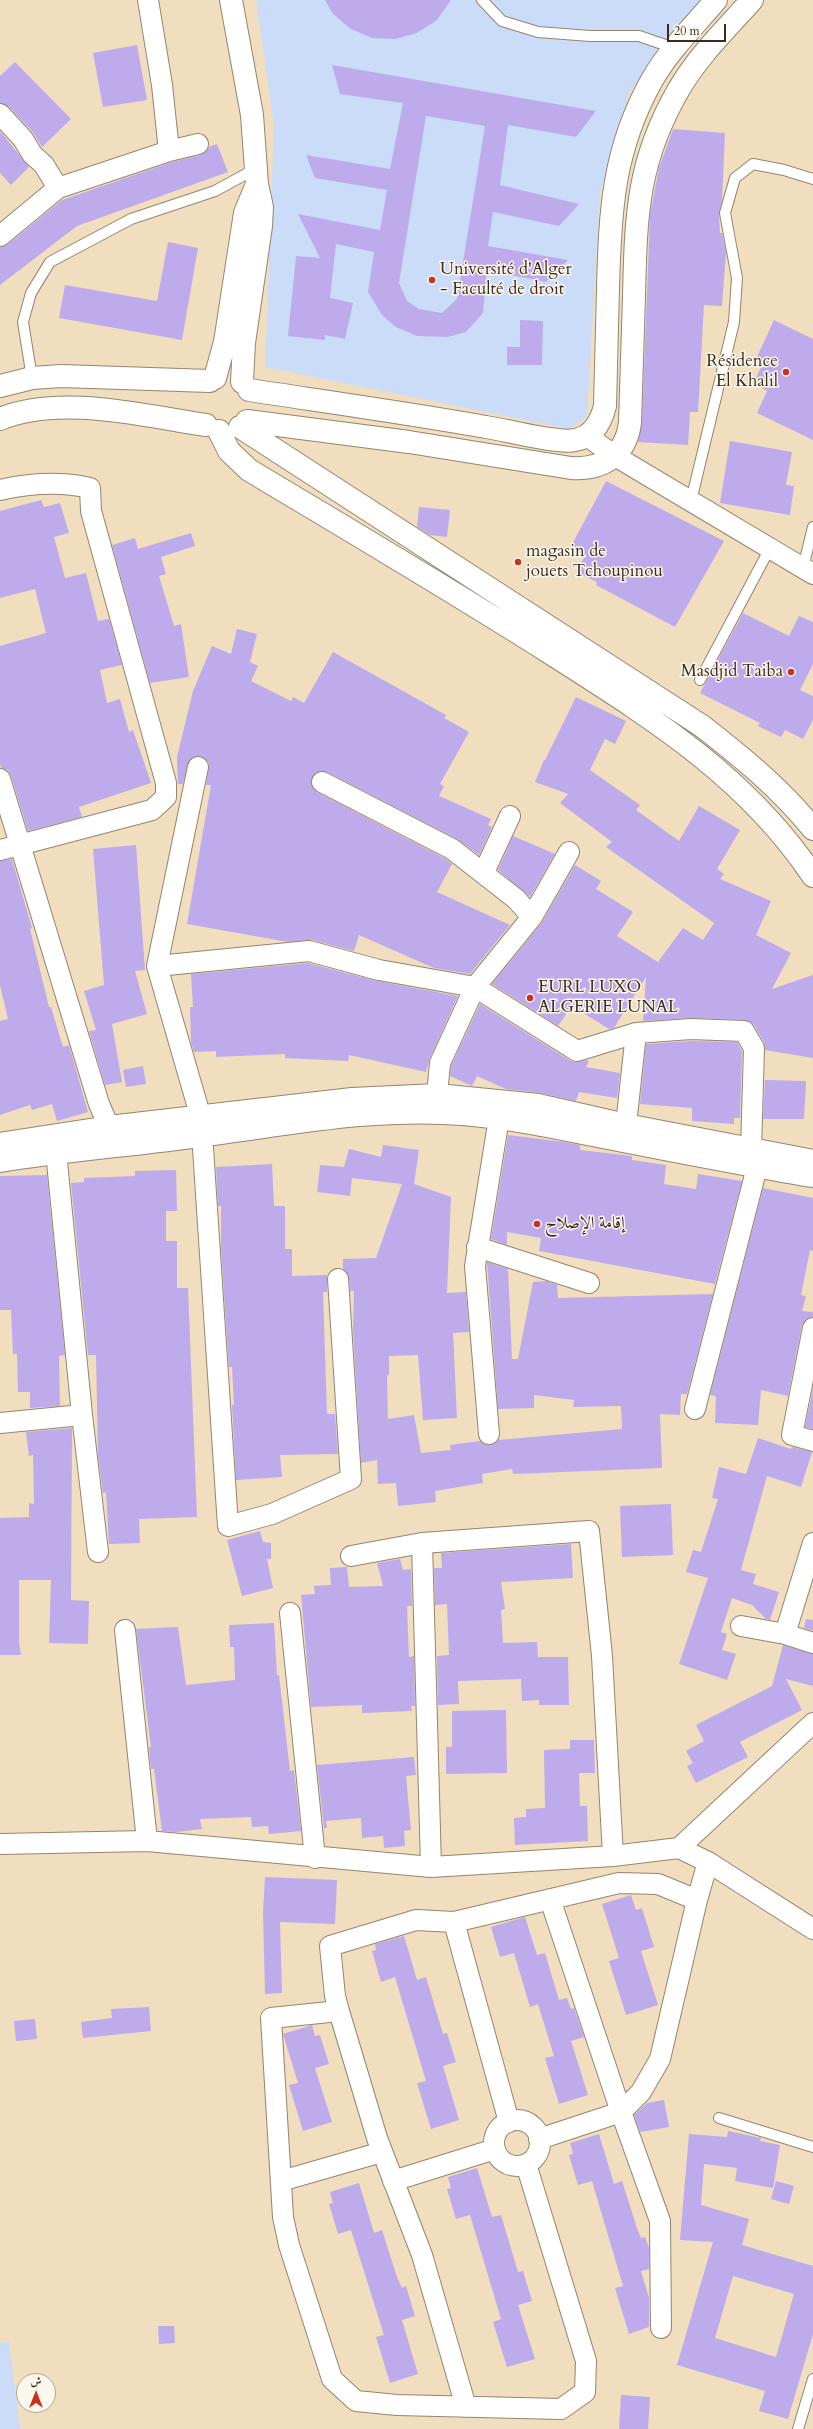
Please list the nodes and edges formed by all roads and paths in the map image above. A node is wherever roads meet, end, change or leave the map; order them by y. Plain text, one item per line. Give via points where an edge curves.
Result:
1 (148, 0) edge
2 (231, 0) edge
3 (482, 0) edge
4 (716, 0) edge
5 (752, 0) edge
6 (674, 48) junction
7 (0, 114) edge
8 (198, 144) dead end
9 (169, 151) junction
10 (257, 176) junction
11 (813, 179) edge
12 (58, 188) junction
13 (0, 236) edge
14 (32, 378) junction
15 (212, 379) junction
16 (0, 386) edge
17 (245, 386) junction
18 (0, 419) edge
19 (243, 424) junction
20 (213, 428) junction
21 (586, 436) junction
22 (615, 456) junction
23 (0, 490) edge
24 (691, 501) junction
25 (813, 527) edge
26 (770, 548) junction
27 (808, 571) edge
28 (700, 680) dead end
29 (198, 767) dead end
30 (0, 779) edge
31 (322, 782) dead end
32 (510, 816) dead end
33 (813, 829) edge
34 (21, 844) junction
35 (0, 850) edge
36 (568, 852) dead end
37 (484, 872) junction
38 (813, 876) edge
39 (532, 917) junction
40 (157, 966) junction
41 (475, 987) junction
42 (636, 1033) junction
43 (437, 1095) junction
44 (501, 1110) junction
45 (626, 1125) junction
46 (109, 1127) junction
47 (202, 1127) junction
48 (0, 1144) edge
49 (56, 1152) junction
50 (754, 1159) junction
51 (0, 1161) edge
52 (813, 1161) edge
53 (813, 1176) edge
54 (477, 1247) junction
55 (338, 1279) dead end
56 (589, 1283) dead end
57 (813, 1328) edge
58 (695, 1409) dead end
59 (82, 1415) junction
60 (0, 1423) edge
61 (489, 1434) dead end
62 (813, 1441) edge
63 (422, 1543) junction
64 (813, 1544) edge
65 (98, 1552) dead end
66 (351, 1556) dead end
67 (290, 1613) dead end
68 (741, 1626) dead end
69 (125, 1630) dead end
70 (785, 1634) junction
71 (813, 1643) edge
72 (813, 1724) edge
73 (147, 1841) junction
74 (0, 1844) edge
75 (679, 1848) junction
76 (613, 1856) junction
77 (315, 1858) junction
78 (708, 1862) junction
79 (431, 1867) junction
80 (550, 1899) junction
81 (697, 1900) junction
82 (454, 1922) junction
83 (813, 1929) edge
84 (339, 2011) junction
85 (621, 2112) junction
86 (718, 2118) dead end
87 (509, 2122) junction
88 (539, 2139) junction
89 (813, 2147) edge
90 (495, 2149) junction
91 (382, 2152) junction
92 (526, 2164) junction
93 (281, 2181) junction
94 (393, 2181) junction
95 (661, 2328) dead end
96 (813, 2379) edge
97 (466, 2407) junction
98 (798, 2429) edge

1 - 9 street via 162,85
2 - 10 street via 252,115
3 - 6 lane via 502,21 538,32 639,36
4 - 6 street
5 - 22 street via 701,58 680,87 662,119 649,153 640,189 636,225 630,423 626,440
6 - 21 street via 652,80 635,114 613,188 605,406 599,424
7 - 12 street via 44,165
8 - 9 street
9 - 12 street
10 - 14 lane via 130,219 50,262 31,293 23,322
10 - 15 street via 244,213 226,342
10 - 17 street via 262,216 244,343
11 - 24 lane via 753,164 735,178 725,213 737,278 734,322
12 - 13 street
14 - 15 street via 61,376
14 - 16 street
15 - 17 street via 229,377
15 - 20 street via 202,390 197,402 198,410
17 - 19 street via 252,410
17 - 21 street via 566,441
18 - 20 street via 11,414 52,408 81,408
19 - 20 street via 230,431
19 - 22 street via 409,442 571,468 595,467
19 - 33 street via 702,726 765,777
20 - 38 street via 229,451 249,470 451,590 660,724 724,775 755,804 781,832
21 - 22 street
22 - 24 street
23 - 34 street via 24,485 66,482 90,488 91,511 166,783 166,797 152,810
24 - 26 street
25 - 27 lane
26 - 27 street
26 - 28 lane
29 - 40 street
30 - 34 street
31 - 37 street via 452,849
32 - 37 street
34 - 35 street
34 - 46 street via 99,1104
36 - 39 street
37 - 39 street via 516,899
39 - 41 street
40 - 41 street via 309,951 379,970
40 - 47 street
41 - 42 street via 577,1051
41 - 43 street via 440,1064
42 - 45 street
42 - 50 street via 691,1029 744,1031 754,1048
43 - 44 street
43 - 47 street via 359,1098
44 - 45 street via 578,1112
44 - 47 street via 359,1114
44 - 50 street
44 - 54 street
45 - 50 street
46 - 47 street
46 - 48 street
47 - 49 street
47 - 55 street via 228,1526 272,1514 351,1479
49 - 51 street
49 - 59 street
50 - 52 street
50 - 53 street
50 - 58 street
54 - 56 street
54 - 61 street via 476,1283
57 - 62 street via 792,1436
59 - 60 street
59 - 65 street
63 - 66 street
63 - 76 street via 589,1531 602,1656
63 - 79 street
64 - 70 street
67 - 77 street
68 - 70 street
69 - 73 street
70 - 71 street
72 - 75 street
73 - 74 street
73 - 77 street
75 - 76 street
75 - 78 street
76 - 79 street
77 - 79 street
78 - 81 street
78 - 83 street
80 - 81 street via 618,1883 658,1884
80 - 82 street
80 - 85 street
81 - 85 street via 660,2059 641,2092
82 - 84 street via 416,1920 330,1946
82 - 87 street
84 - 91 street
84 - 93 street via 271,2018
85 - 88 street
85 - 95 street via 660,2221
86 - 89 lane
87 - 88 street via 526,2122 537,2132
87 - 90 street via 499,2128
88 - 92 street via 537,2154
90 - 92 street via 498,2156 511,2165
90 - 94 street
91 - 93 street
91 - 94 street
92 - 97 street via 586,2362 585,2392 561,2409
93 - 97 street via 283,2217 289,2245 332,2379 356,2401
94 - 97 street via 422,2255
96 - 98 lane

